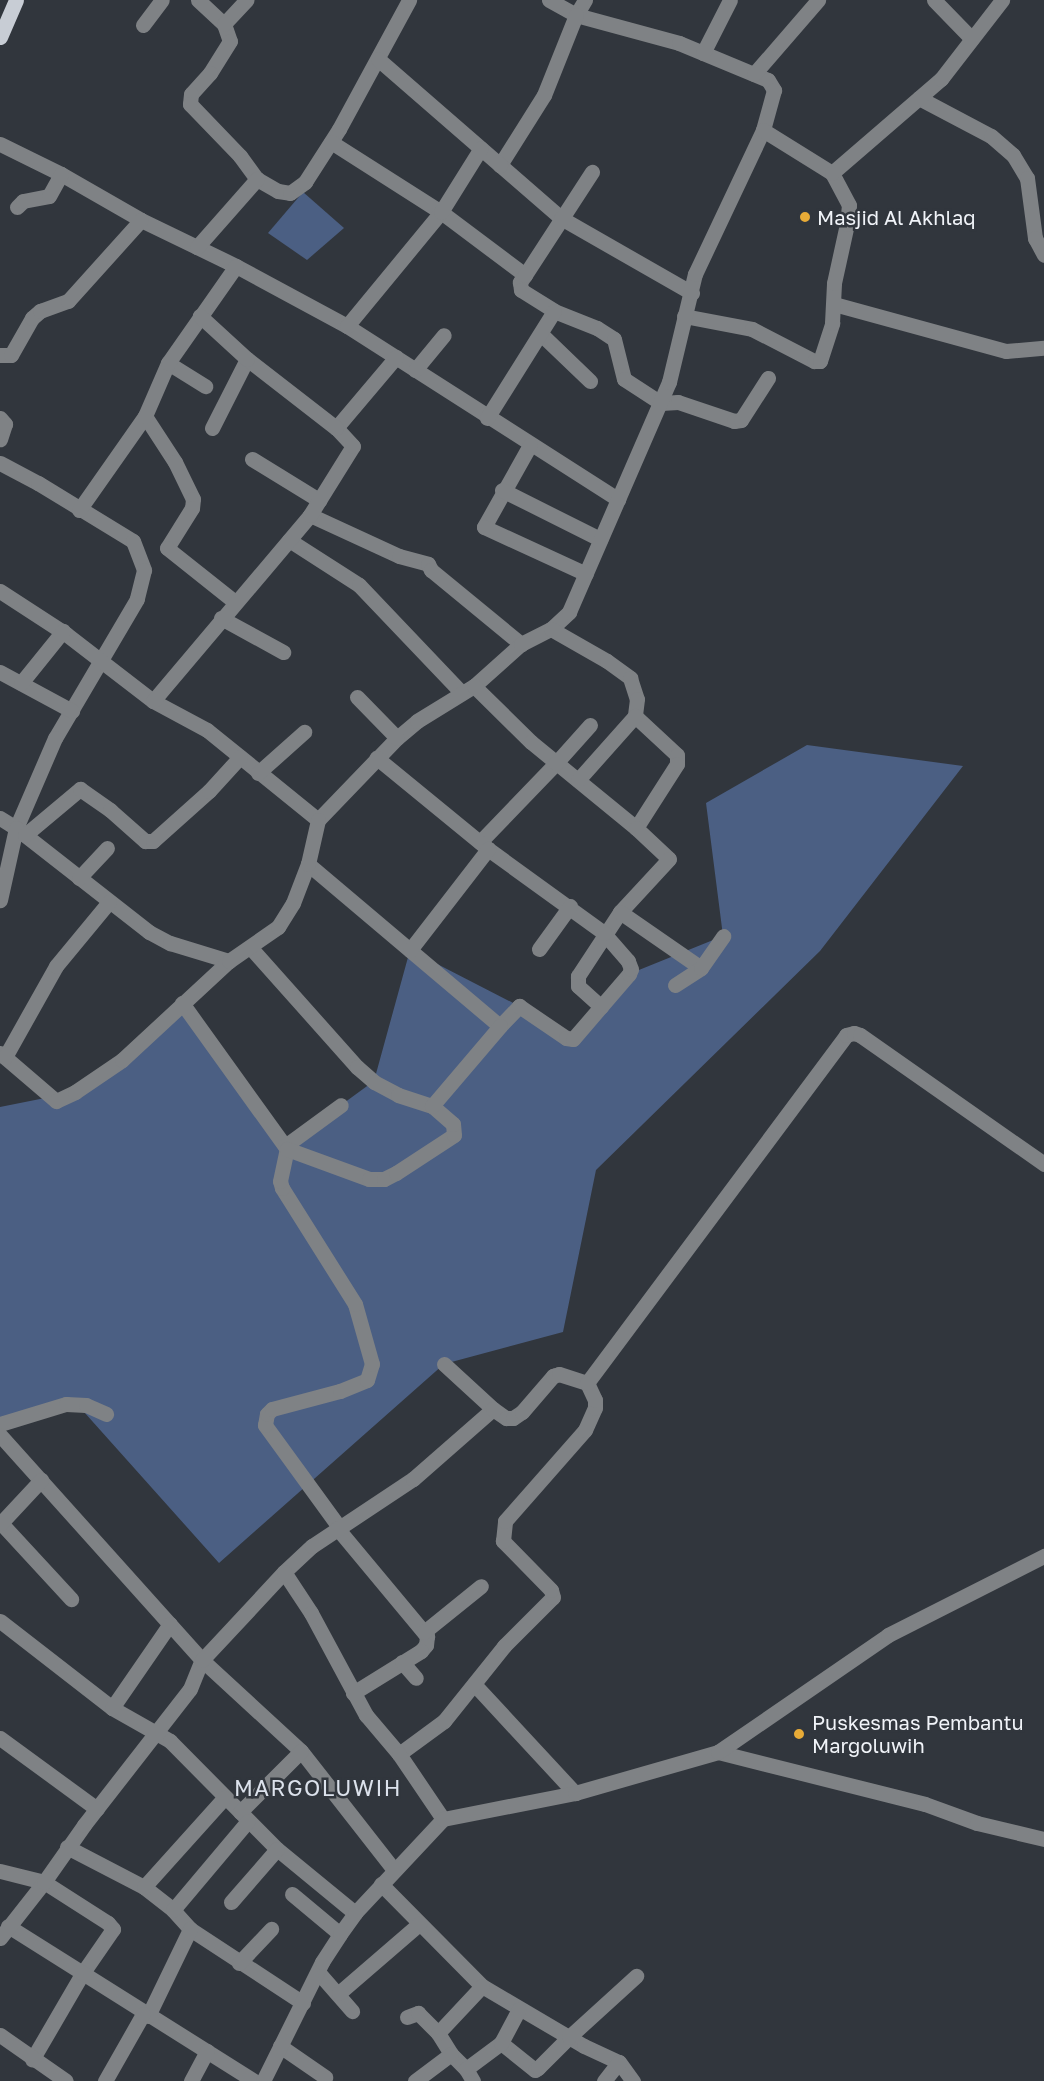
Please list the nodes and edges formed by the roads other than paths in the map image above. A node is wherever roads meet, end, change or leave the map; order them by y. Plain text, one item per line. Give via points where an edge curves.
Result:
1 (16, 0) edge
2 (162, 0) edge
3 (198, 0) edge
4 (246, 0) edge
5 (408, 0) edge
6 (549, 0) edge
7 (585, 0) edge
8 (730, 0) edge
9 (818, 0) edge
10 (934, 0) edge
11 (1002, 0) edge
12 (576, 15) junction
13 (224, 24) junction
14 (143, 25) dead end
15 (0, 37) edge
16 (972, 39) junction
17 (703, 53) junction
18 (378, 59) junction
19 (754, 74) junction
20 (919, 98) junction
21 (763, 130) junction
22 (331, 142) junction
23 (0, 144) edge
24 (481, 148) junction
25 (501, 165) junction
26 (592, 172) dead end
27 (832, 173) junction
28 (61, 174) junction
29 (257, 179) junction
30 (17, 207) dead end
31 (441, 213) junction
32 (561, 218) junction
33 (141, 220) junction
34 (197, 247) junction
35 (1044, 255) edge
36 (236, 266) junction
37 (525, 275) junction
38 (692, 293) junction
39 (834, 304) junction
40 (554, 311) junction
41 (200, 316) junction
42 (684, 316) junction
43 (346, 326) junction
44 (541, 334) junction
45 (444, 335) dead end
46 (1044, 348) edge
47 (0, 355) edge
48 (396, 357) junction
49 (247, 359) junction
50 (168, 363) junction
51 (415, 370) junction
52 (768, 378) dead end
53 (590, 381) dead end
54 (205, 386) dead end
55 (661, 403) junction
56 (145, 416) junction
57 (0, 418) edge
58 (487, 418) junction
59 (212, 428) dead end
60 (336, 428) junction
61 (0, 439) edge
62 (530, 445) junction
63 (252, 459) dead end
64 (0, 463) edge
65 (502, 490) junction
66 (618, 499) junction
67 (319, 500) junction
68 (79, 510) junction
69 (310, 515) junction
70 (600, 539) junction
71 (289, 540) junction
72 (167, 548) junction
73 (144, 563) junction
74 (586, 574) junction
75 (0, 591) edge
76 (235, 602) junction
77 (221, 618) junction
78 (551, 629) junction
79 (63, 631) junction
80 (521, 644) junction
81 (283, 652) dead end
82 (100, 659) junction
83 (0, 672) edge
84 (21, 683) junction
85 (468, 690) junction
86 (357, 697) dead end
87 (153, 701) junction
88 (72, 711) junction
89 (635, 716) junction
90 (590, 725) dead end
91 (304, 732) dead end
92 (397, 738) junction
93 (240, 758) junction
94 (377, 758) junction
95 (556, 764) junction
96 (258, 773) junction
97 (578, 780) junction
98 (0, 818) edge
99 (318, 820) junction
100 (636, 828) junction
101 (20, 831) junction
102 (484, 846) junction
103 (107, 848) dead end
104 (308, 864) junction
105 (79, 878) junction
106 (0, 900) edge
107 (109, 902) junction
108 (570, 906) junction
109 (620, 912) junction
110 (604, 933) junction
111 (723, 936) dead end
112 (250, 947) junction
113 (539, 949) dead end
114 (410, 950) junction
115 (229, 961) junction
116 (701, 968) junction
117 (675, 985) dead end
118 (182, 1003) junction
119 (601, 1007) junction
120 (500, 1026) junction
121 (3, 1055) edge
122 (341, 1105) dead end
123 (432, 1106) junction
124 (286, 1148) junction
125 (1044, 1164) edge
126 (444, 1364) dead end
127 (587, 1383) junction
128 (492, 1409) junction
129 (106, 1414) dead end
130 (0, 1424) edge
131 (0, 1435) edge
132 (41, 1480) junction
133 (0, 1522) edge
134 (338, 1527) junction
135 (1044, 1556) edge
136 (285, 1572) junction
137 (481, 1586) dead end
138 (71, 1599) dead end
139 (0, 1621) edge
140 (170, 1624) junction
141 (424, 1632) junction
142 (202, 1660) junction
143 (402, 1662) junction
144 (416, 1678) dead end
145 (474, 1684) junction
146 (353, 1693) junction
147 (112, 1708) junction
148 (157, 1734) junction
149 (0, 1738) edge
150 (301, 1751) junction
151 (718, 1752) junction
152 (399, 1754) junction
153 (574, 1793) junction
154 (224, 1798) junction
155 (97, 1809) junction
156 (244, 1816) junction
157 (443, 1819) junction
158 (1044, 1839) edge
159 (67, 1847) junction
160 (278, 1848) junction
161 (394, 1870) junction
162 (0, 1871) edge
163 (44, 1882) junction
164 (381, 1884) junction
165 (144, 1887) junction
166 (292, 1894) dead end
167 (231, 1902) dead end
168 (173, 1910) junction
169 (355, 1913) junction
170 (419, 1924) junction
171 (190, 1929) junction
172 (270, 1929) dead end
173 (4, 1932) edge
174 (340, 1934) junction
175 (238, 1963) junction
176 (318, 1972) junction
177 (82, 1974) junction
178 (636, 1976) dead end
179 (482, 1986) junction
180 (339, 1993) junction
181 (303, 2002) junction
182 (519, 2009) junction
183 (352, 2011) dead end
184 (146, 2015) junction
185 (406, 2017) dead end
186 (438, 2033) junction
187 (0, 2035) edge
188 (569, 2037) junction
189 (501, 2043) junction
190 (280, 2046) junction
191 (207, 2051) junction
192 (451, 2054) junction
193 (32, 2060) junction
194 (619, 2062) junction
195 (232, 2075) edge
196 (469, 2075) edge
197 (325, 2077) dead end
198 (66, 2081) edge
199 (105, 2081) edge
200 (191, 2081) edge
201 (254, 2081) edge
202 (263, 2081) edge
203 (415, 2081) edge
204 (604, 2081) edge
205 (633, 2081) edge

1 - 15 main road
2 - 14 street
3 - 13 street
4 - 13 street
5 - 18 street
6 - 12 street
7 - 12 street
8 - 17 street
9 - 19 street
10 - 16 street
11 - 16 street
12 - 17 street
12 - 25 street via 544,95
13 - 29 street via 228,46 188,99 189,104
16 - 20 street via 941,79
17 - 19 street
18 - 22 street
18 - 24 street
19 - 21 street via 773,85
20 - 27 street
20 - 35 street via 991,136 1013,155 1027,178 1035,238
21 - 27 street
21 - 38 street via 695,274
22 - 29 street via 295,191 284,193
22 - 31 street
23 - 28 street
24 - 25 street
24 - 31 street
25 - 32 street
26 - 32 street
27 - 39 street via 849,205 834,283
28 - 30 street via 49,196 23,201
28 - 33 street
29 - 34 street
31 - 37 street
31 - 43 street
32 - 37 street
32 - 38 street
33 - 34 street
33 - 47 street via 68,301 40,310 11,355
34 - 36 street
36 - 41 street
36 - 43 street
37 - 40 street via 520,282 521,290
38 - 42 street
39 - 42 street via 832,323 816,362 752,329
39 - 46 street via 1006,351
40 - 44 street
40 - 55 street via 614,339 624,379
41 - 49 street
41 - 50 street
42 - 55 street
43 - 48 street
44 - 53 street
44 - 58 street
45 - 51 street
48 - 51 street
48 - 60 street
49 - 59 street
49 - 60 street
50 - 54 street
50 - 56 street
51 - 58 street
52 - 55 street via 741,420 678,402
55 - 66 street
56 - 68 street
56 - 72 street via 193,499 192,508
57 - 61 street via 5,424
58 - 62 street
60 - 67 street via 353,446
62 - 65 street
62 - 66 street
63 - 67 street
64 - 68 street
65 - 70 street
65 - 74 street via 485,528
66 - 70 street
67 - 69 street
68 - 73 street via 133,542
69 - 71 street
69 - 80 street via 399,556 428,564
70 - 74 street
71 - 76 street
71 - 85 street via 359,585
72 - 73 street
72 - 76 street
73 - 82 street via 137,599
74 - 78 street via 569,612
75 - 79 street
76 - 77 street
77 - 81 street
77 - 87 street
78 - 80 street
78 - 89 street via 630,678 637,699
79 - 82 street
79 - 84 street
80 - 85 street
82 - 87 street
82 - 88 street
83 - 84 street
84 - 88 street
85 - 92 street
85 - 95 street
86 - 92 street
87 - 93 street via 207,730
88 - 101 street via 56,738
89 - 97 street
89 - 100 street via 678,760
90 - 95 street
91 - 96 street
92 - 94 street
93 - 96 street
93 - 101 street via 153,841 145,841 80,789
94 - 99 street
94 - 102 street
95 - 97 street
95 - 102 street
96 - 99 street
97 - 100 street
98 - 101 street
99 - 104 street
100 - 109 street via 669,859
101 - 105 street
101 - 106 street
102 - 108 street
102 - 114 street
103 - 105 street
104 - 112 street via 278,927
104 - 114 street
105 - 107 street
107 - 115 street via 170,943
107 - 121 street via 56,966
108 - 110 street
108 - 113 street
109 - 110 street
109 - 116 street
110 - 119 street via 577,981
110 - 119 street via 631,969
111 - 116 street
112 - 115 street
112 - 123 street via 374,1082
114 - 120 street
115 - 118 street
116 - 117 street
118 - 121 street via 122,1060 60,1100 52,1099
118 - 124 street
119 - 120 street via 571,1039 520,1006
120 - 123 street
122 - 124 street
123 - 124 street via 453,1124 454,1135 384,1179 369,1179
124 - 134 street via 282,1188 355,1304 372,1364 368,1380 272,1409 265,1425
125 - 127 street via 860,1035 846,1035
126 - 128 street
127 - 128 street via 559,1374 513,1418
127 - 145 street via 595,1400 589,1423 505,1521 502,1531 503,1541 551,1590 553,1597 504,1646
128 - 134 street via 413,1479
129 - 130 street via 76,1403
131 - 132 street
132 - 133 street
132 - 140 street
133 - 138 street
134 - 136 street via 301,1554
134 - 141 street
135 - 151 street via 888,1635
136 - 142 street
136 - 146 street via 343,1669
137 - 141 street
139 - 147 street
140 - 142 street
140 - 147 street
141 - 143 street via 428,1636 426,1645
142 - 148 street via 190,1689
142 - 150 street
143 - 144 street
143 - 146 street
145 - 152 street via 444,1721
145 - 153 street
146 - 152 street
147 - 148 street
148 - 154 street via 170,1741
148 - 155 street
149 - 155 street
150 - 156 street
150 - 161 street
151 - 153 street
151 - 158 street
152 - 157 street
153 - 157 street
154 - 156 street
154 - 165 street
155 - 159 street
156 - 160 street
156 - 168 street
157 - 161 street
159 - 163 street
159 - 165 street
160 - 167 street
160 - 169 street
161 - 164 street
162 - 163 street
163 - 173 street
163 - 177 street via 112,1925 108,1938
164 - 169 street
164 - 170 street
165 - 168 street
166 - 174 street
168 - 171 street
169 - 174 street
170 - 179 street
170 - 180 street
171 - 175 street
171 - 184 street
172 - 175 street
173 - 177 street
174 - 176 street
175 - 181 street
176 - 180 street
176 - 181 street
177 - 184 street
177 - 193 street
178 - 188 street
179 - 182 street
179 - 186 street
180 - 183 street
181 - 190 street
182 - 188 street
182 - 189 street
184 - 191 street
184 - 199 street
185 - 186 street via 417,2013
186 - 192 street
187 - 193 street
188 - 189 street via 535,2070
188 - 194 street
189 - 196 street
190 - 197 street
190 - 202 street
191 - 195 street
191 - 200 street
192 - 196 street
192 - 203 street
193 - 198 street
194 - 204 street
194 - 205 street
195 - 201 street

